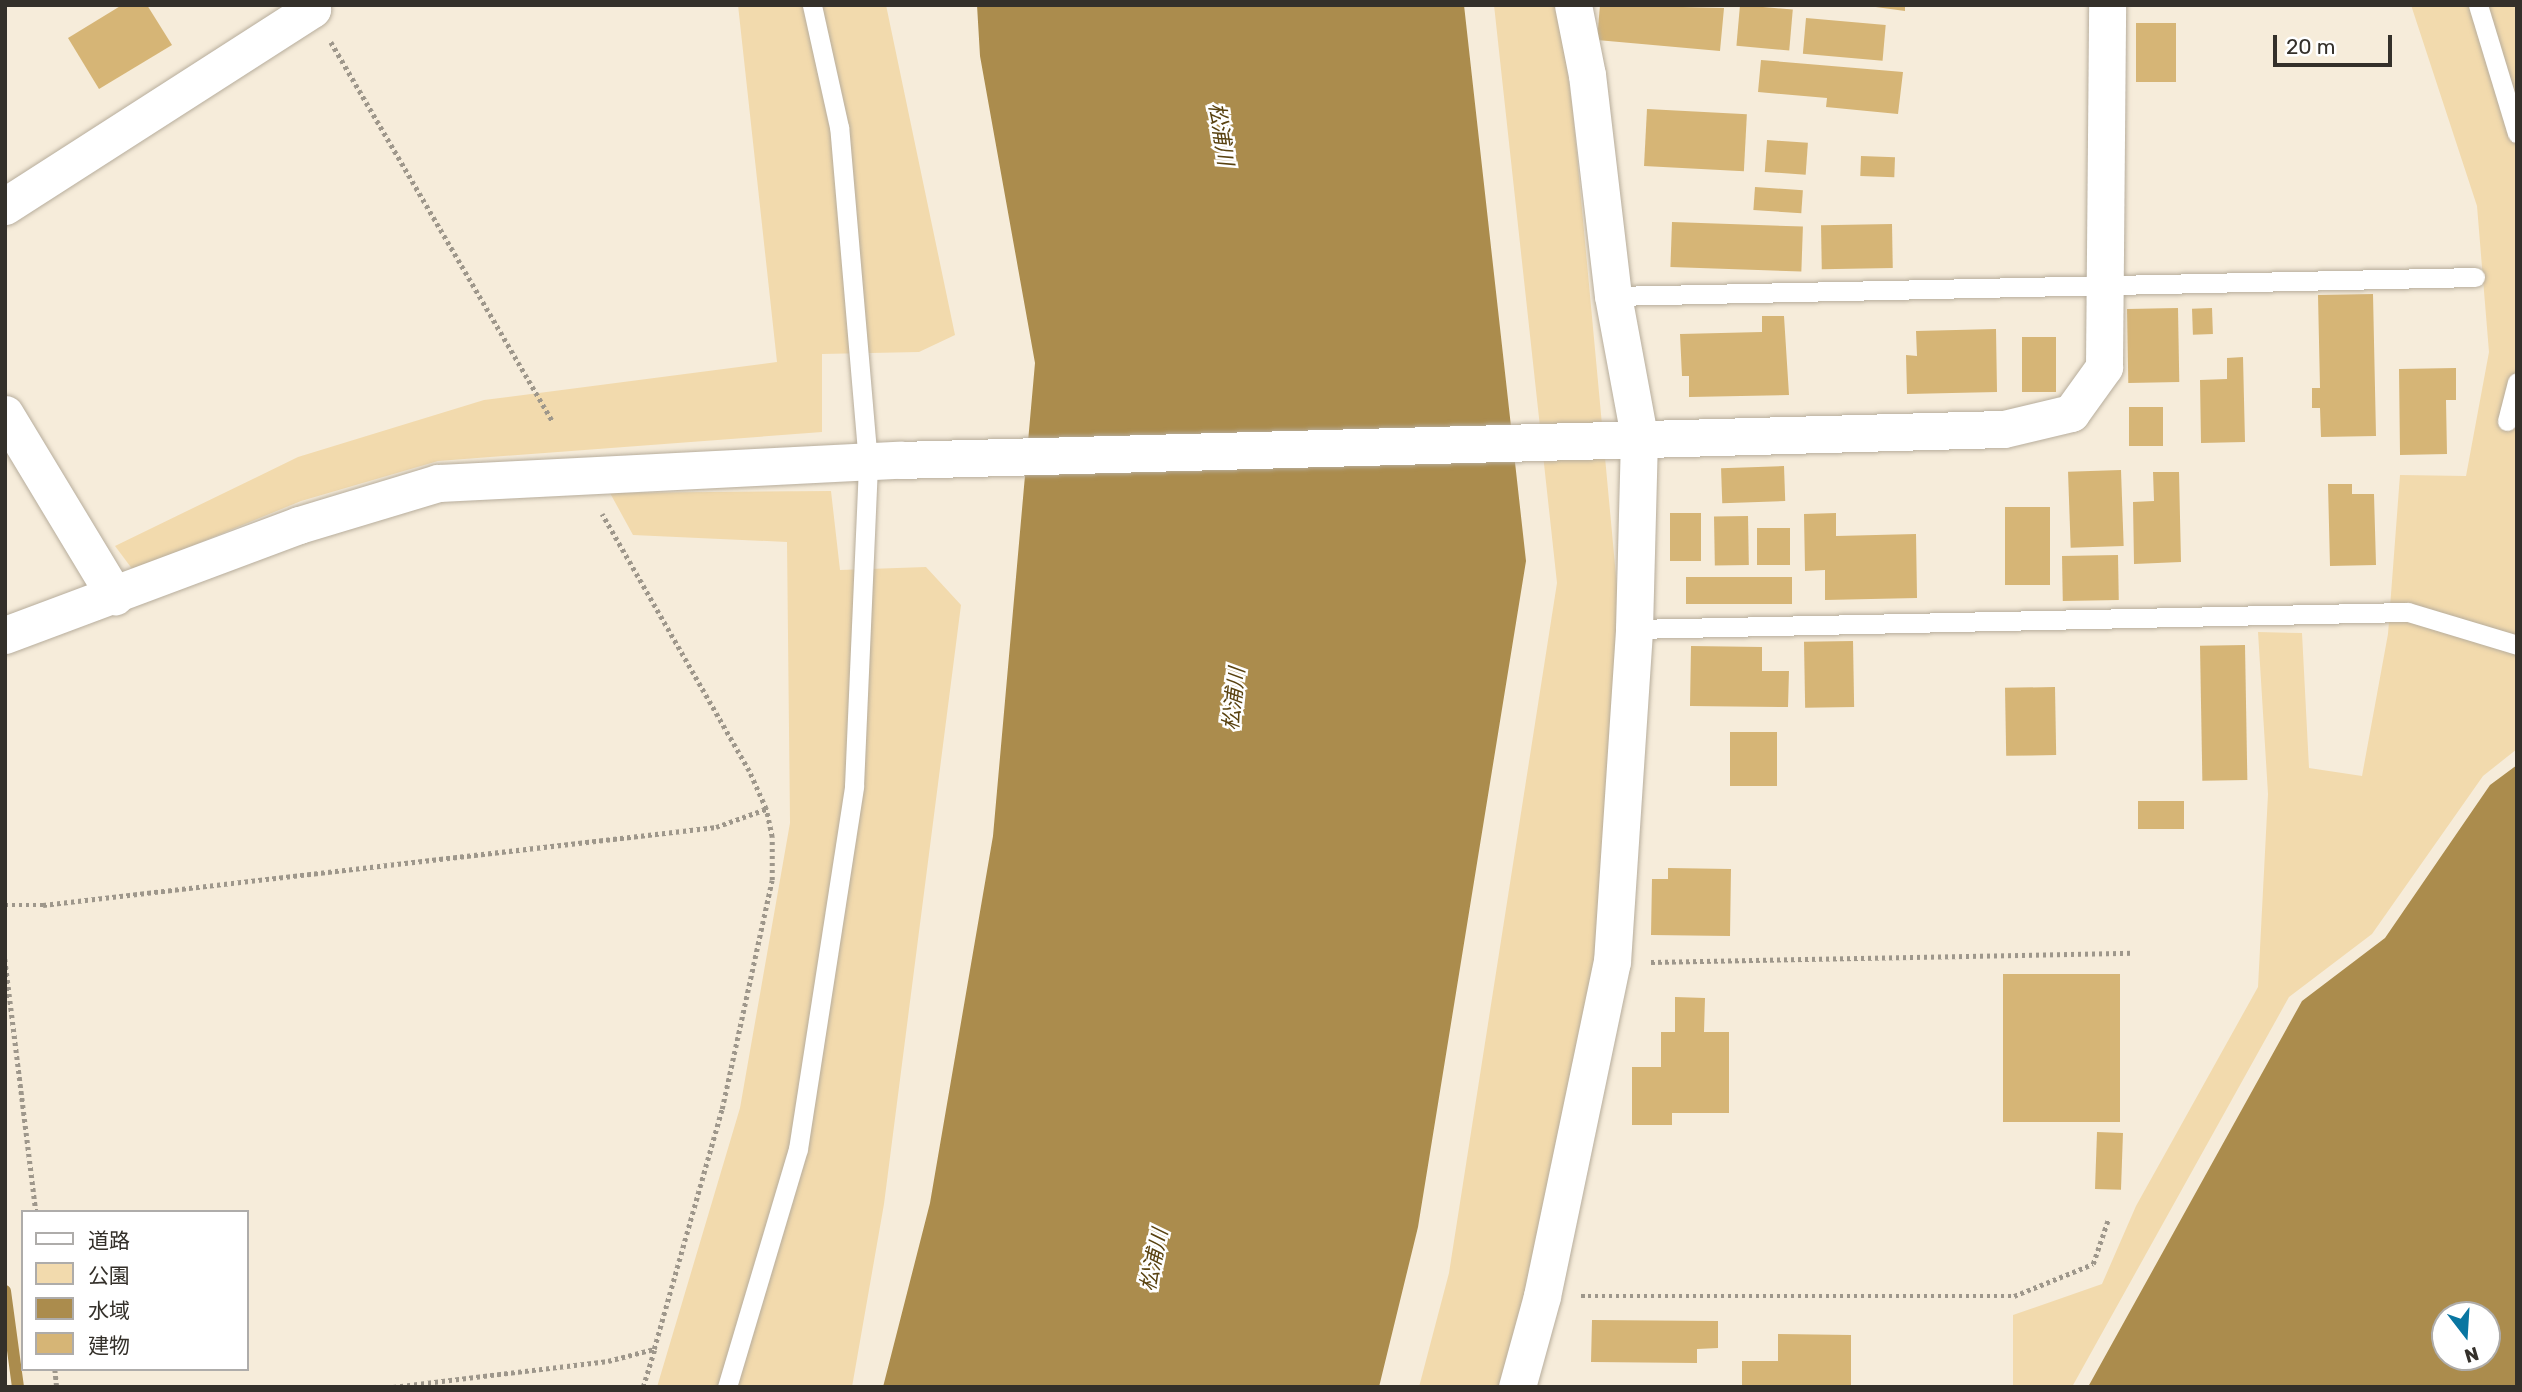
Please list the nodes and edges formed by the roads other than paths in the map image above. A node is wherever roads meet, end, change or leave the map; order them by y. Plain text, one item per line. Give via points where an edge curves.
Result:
1 (812, 5) edge
2 (1573, 5) edge
3 (2107, 5) edge
4 (2478, 5) edge
5 (311, 7) edge
6 (2517, 132) edge
7 (5, 206) edge
8 (2476, 277) dead end
9 (2104, 285) junction
10 (1613, 296) junction
11 (2517, 382) edge
12 (5, 414) edge
13 (2507, 421) dead end
14 (1623, 437) junction
15 (884, 461) junction
16 (115, 596) junction
17 (1634, 629) junction
18 (5, 635) edge
19 (2517, 645) edge
20 (727, 1387) edge
21 (1517, 1387) edge

1 - 15 lane via 839,127
2 - 10 street via 1587,75
3 - 9 street
4 - 6 lane
5 - 7 street
8 - 9 lane
9 - 10 lane
9 - 14 street via 2104,367 2071,413 2004,429
10 - 14 street
11 - 13 lane
12 - 16 street
14 - 15 street
14 - 17 street
15 - 16 street via 438,483 299,525
15 - 20 lane via 854,786 798,1149
16 - 18 street
17 - 19 lane via 2408,612
17 - 21 street via 1612,962 1542,1296

